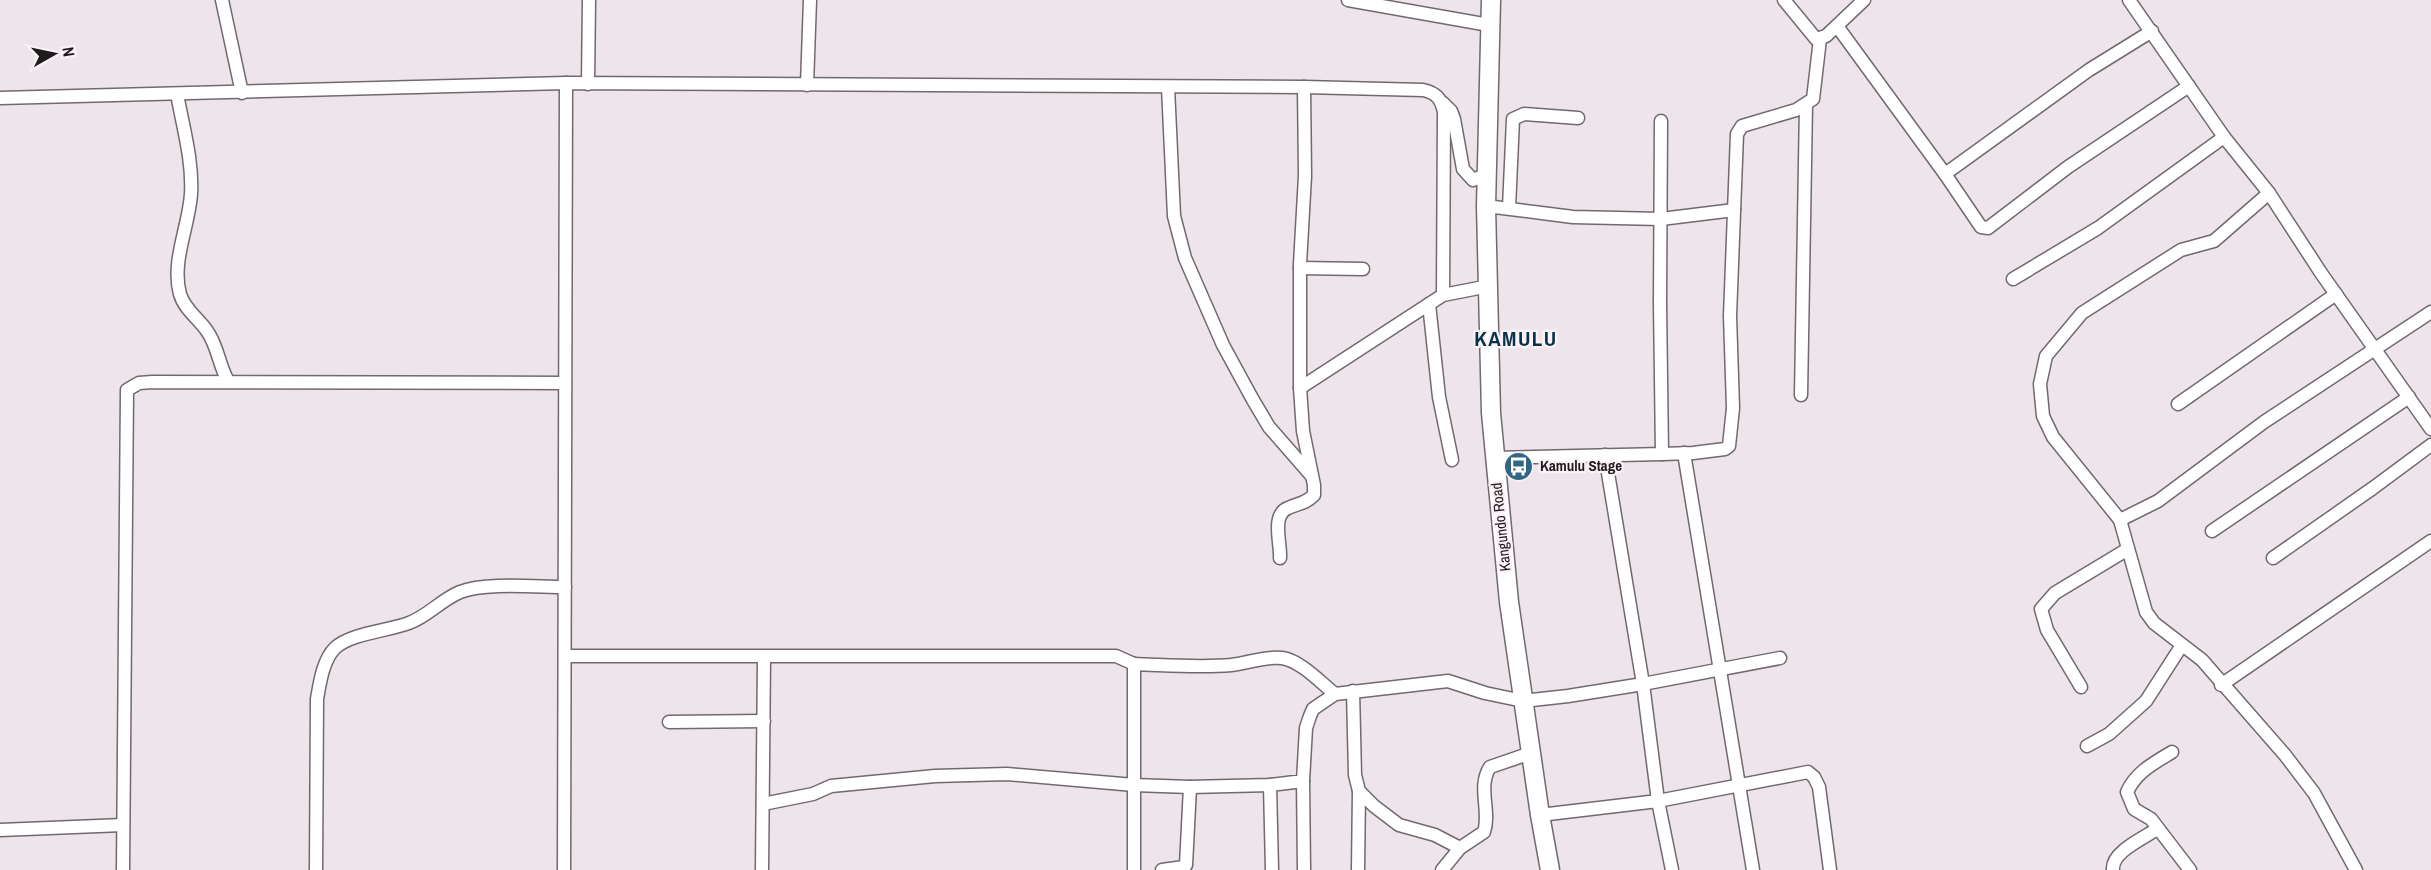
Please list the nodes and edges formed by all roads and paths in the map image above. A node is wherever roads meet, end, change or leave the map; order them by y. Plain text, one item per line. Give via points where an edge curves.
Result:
1 (222, 0) edge
2 (590, 0) edge
3 (810, 0) edge
4 (1348, 0) edge
5 (1491, 0) edge
6 (1784, 0) edge
7 (1864, 0) edge
8 (2129, 0) edge
9 (1489, 25) junction
10 (1837, 26) junction
11 (2152, 31) junction
12 (1820, 39) junction
13 (566, 83) junction
14 (588, 84) junction
15 (807, 85) junction
16 (2189, 86) junction
17 (1168, 87) junction
18 (1304, 87) junction
19 (242, 93) junction
20 (177, 94) junction
21 (0, 98) edge
22 (1442, 102) junction
23 (1806, 105) junction
24 (1578, 118) dead end
25 (1661, 121) dead end
26 (2224, 137) junction
27 (1487, 174) junction
28 (1946, 174) junction
29 (2269, 193) junction
30 (1486, 206) junction
31 (1509, 208) junction
32 (1734, 210) junction
33 (1661, 219) junction
34 (1300, 268) junction
35 (1363, 268) dead end
36 (2013, 279) dead end
37 (1489, 286) junction
38 (2336, 294) junction
39 (1443, 296) junction
40 (1429, 304) junction
41 (2431, 312) edge
42 (2374, 349) junction
43 (228, 381) junction
44 (565, 383) junction
45 (1300, 387) junction
46 (1801, 395) dead end
47 (2409, 397) junction
48 (2178, 404) dead end
49 (2431, 429) edge
50 (2431, 445) edge
51 (1684, 453) junction
52 (1662, 454) junction
53 (1605, 455) junction
54 (1494, 458) junction
55 (1452, 460) dead end
56 (1312, 476) junction
57 (2120, 520) junction
58 (2212, 531) dead end
59 (2431, 541) edge
60 (2128, 549) junction
61 (1280, 558) dead end
62 (2273, 558) dead end
63 (565, 587) junction
64 (2182, 645) junction
65 (565, 656) junction
66 (764, 657) junction
67 (1780, 658) dead end
68 (1134, 664) junction
69 (1719, 671) junction
70 (1643, 684) junction
71 (2221, 685) junction
72 (2081, 687) dead end
73 (1353, 691) junction
74 (1335, 694) junction
75 (1523, 700) junction
76 (764, 721) junction
77 (669, 722) dead end
78 (2087, 746) dead end
79 (2172, 752) dead end
80 (1531, 753) junction
81 (1303, 781) junction
82 (1134, 785) junction
83 (1270, 785) junction
84 (1190, 787) junction
85 (1738, 787) junction
86 (1359, 791) junction
87 (1658, 801) junction
88 (763, 804) junction
89 (1540, 815) junction
90 (123, 825) junction
91 (2157, 829) junction
92 (0, 830) edge
93 (1460, 848) junction
94 (123, 870) edge
95 (316, 870) edge
96 (564, 870) edge
97 (762, 870) edge
98 (1134, 870) edge
99 (1162, 870) edge
100 (1272, 870) edge
101 (1304, 870) edge
102 (1358, 870) edge
103 (1442, 870) edge
104 (1551, 870) edge
105 (1672, 870) edge
106 (1753, 870) edge
107 (1830, 870) edge
108 (2113, 870) edge
109 (2190, 870) edge
110 (2356, 870) edge

1 - 19 street
2 - 14 street
3 - 15 street
4 - 9 street
5 - 9 highway, Kangundo Road
6 - 12 street via 1813,37
7 - 10 street
8 - 11 street
9 - 27 highway, Kangundo Road
10 - 12 street
10 - 28 street
11 - 16 street
11 - 28 street via 2089,70
12 - 23 street via 1815,92
13 - 14 street
13 - 19 street
13 - 44 street
14 - 15 street
15 - 17 street
16 - 26 street
16 - 28 street via 2068,167 1988,228 1981,227
17 - 18 street
17 - 56 street via 1174,216 1185,258 1223,345 1253,400 1269,427
18 - 22 street via 1423,90
18 - 34 street
19 - 20 street
20 - 21 street
20 - 43 street via 192,174 189,215 178,266 179,293 211,336
22 - 27 street via 1454,118 1463,169 1473,180
22 - 39 street
23 - 32 street via 1739,129
23 - 46 street
24 - 31 street via 1524,114 1514,119
25 - 33 street
26 - 29 street
26 - 36 street via 2098,228
27 - 30 highway, Kangundo Road
29 - 38 street
29 - 57 street via 2214,241 2181,250 2082,314 2046,356 2040,384 2043,416 2053,437
30 - 31 street
30 - 37 highway, Kangundo Road
31 - 33 street via 1573,217
32 - 33 street
32 - 51 street via 1731,441 1725,449
33 - 52 street
34 - 35 street
34 - 45 street
37 - 39 street
37 - 54 highway, Kangundo Road
38 - 42 street
38 - 48 street
39 - 40 street
40 - 45 street
40 - 55 street via 1439,397
41 - 42 street
42 - 47 street
42 - 57 street via 2264,422 2172,492
43 - 44 street
43 - 90 street via 139,383 127,390
44 - 63 street
45 - 56 street
47 - 49 street
47 - 58 street
50 - 62 street
51 - 52 street
51 - 69 street
52 - 53 street
53 - 54 street
53 - 70 street
54 - 75 highway, Kangundo Road
56 - 61 street via 1314,495 1281,514
57 - 60 street
59 - 71 street
60 - 64 street via 2146,612
60 - 72 street via 2055,593 2042,609 2047,630
63 - 65 street
63 - 95 street via 485,587 460,592 409,623 352,639 329,655 317,699
64 - 71 street via 2202,660
64 - 78 street via 2146,701 2109,734
65 - 66 street
65 - 96 street
66 - 68 street via 1116,656
66 - 76 street
67 - 69 street
68 - 74 street via 1212,666 1283,658
68 - 82 street
69 - 70 street
69 - 85 street
70 - 75 street
70 - 87 street
71 - 110 street via 2314,793
73 - 74 street
73 - 75 street via 1448,681
73 - 86 street via 1355,775
74 - 81 street via 1313,709 1310,716
75 - 80 highway, Kangundo Road
76 - 77 street
76 - 88 street
79 - 91 street via 2133,780 2127,792 2134,809 2151,819
80 - 89 highway, Kangundo Road
80 - 93 street via 1490,767 1484,781 1486,828 1481,836
81 - 83 street
81 - 101 street
82 - 84 street
82 - 88 street via 1007,774 935,776 831,786 813,794
82 - 98 street
83 - 84 street
83 - 100 street
84 - 99 street via 1186,865
85 - 87 street
85 - 106 street
85 - 107 street via 1808,772 1814,777 1819,787
86 - 93 street via 1399,825 1435,835
86 - 102 street
87 - 89 street
87 - 105 street
88 - 97 street
89 - 104 highway, Kangundo Road
90 - 92 street
90 - 94 street
91 - 108 street via 2119,855 2112,864
91 - 109 street
93 - 103 street

